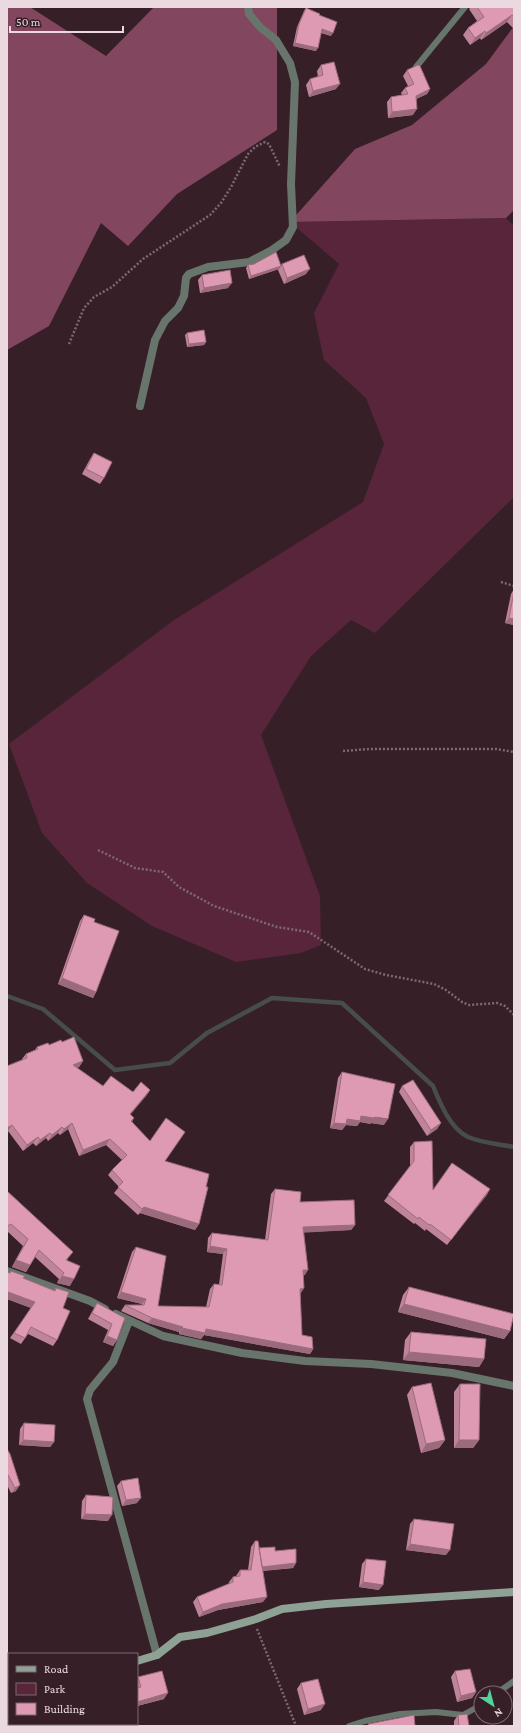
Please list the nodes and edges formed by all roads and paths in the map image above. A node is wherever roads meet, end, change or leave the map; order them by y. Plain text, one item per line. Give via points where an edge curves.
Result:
1 (248, 7) edge
2 (465, 7) edge
3 (416, 67) edge
4 (291, 184) junction
5 (69, 344) dead end
6 (140, 406) dead end
7 (501, 582) dead end
8 (514, 586) edge
9 (343, 751) dead end
10 (514, 752) edge
11 (98, 850) dead end
12 (514, 1015) edge
13 (7, 1271) edge
14 (129, 1321) junction
15 (514, 1386) edge
16 (514, 1592) edge
17 (256, 1618) junction
18 (157, 1655) junction
19 (138, 1661) edge
20 (473, 1709) edge
21 (296, 1726) edge
22 (349, 1726) edge

1 - 4 street via 249,14 276,40 290,62 295,82
2 - 3 lane
4 - 5 path via 269,144 265,142 254,147 232,188 210,215 143,259 112,287 94,297 84,308
4 - 6 street via 293,227 286,240 249,262 208,267 186,278 184,296 155,340
7 - 8 path
9 - 10 path via 496,749
11 - 12 path via 135,868 163,872 180,887 214,906 277,927 309,932 365,969 434,984 469,1005 497,1003 505,1006
13 - 14 street via 90,1301
14 - 15 street via 163,1336 242,1353 452,1373
14 - 18 street via 113,1362 90,1390 87,1399
16 - 17 main road via 326,1604 282,1609
17 - 18 main road via 207,1633 180,1637
17 - 21 path via 257,1632
18 - 19 main road
20 - 22 lane via 463,1715 436,1712 400,1714

